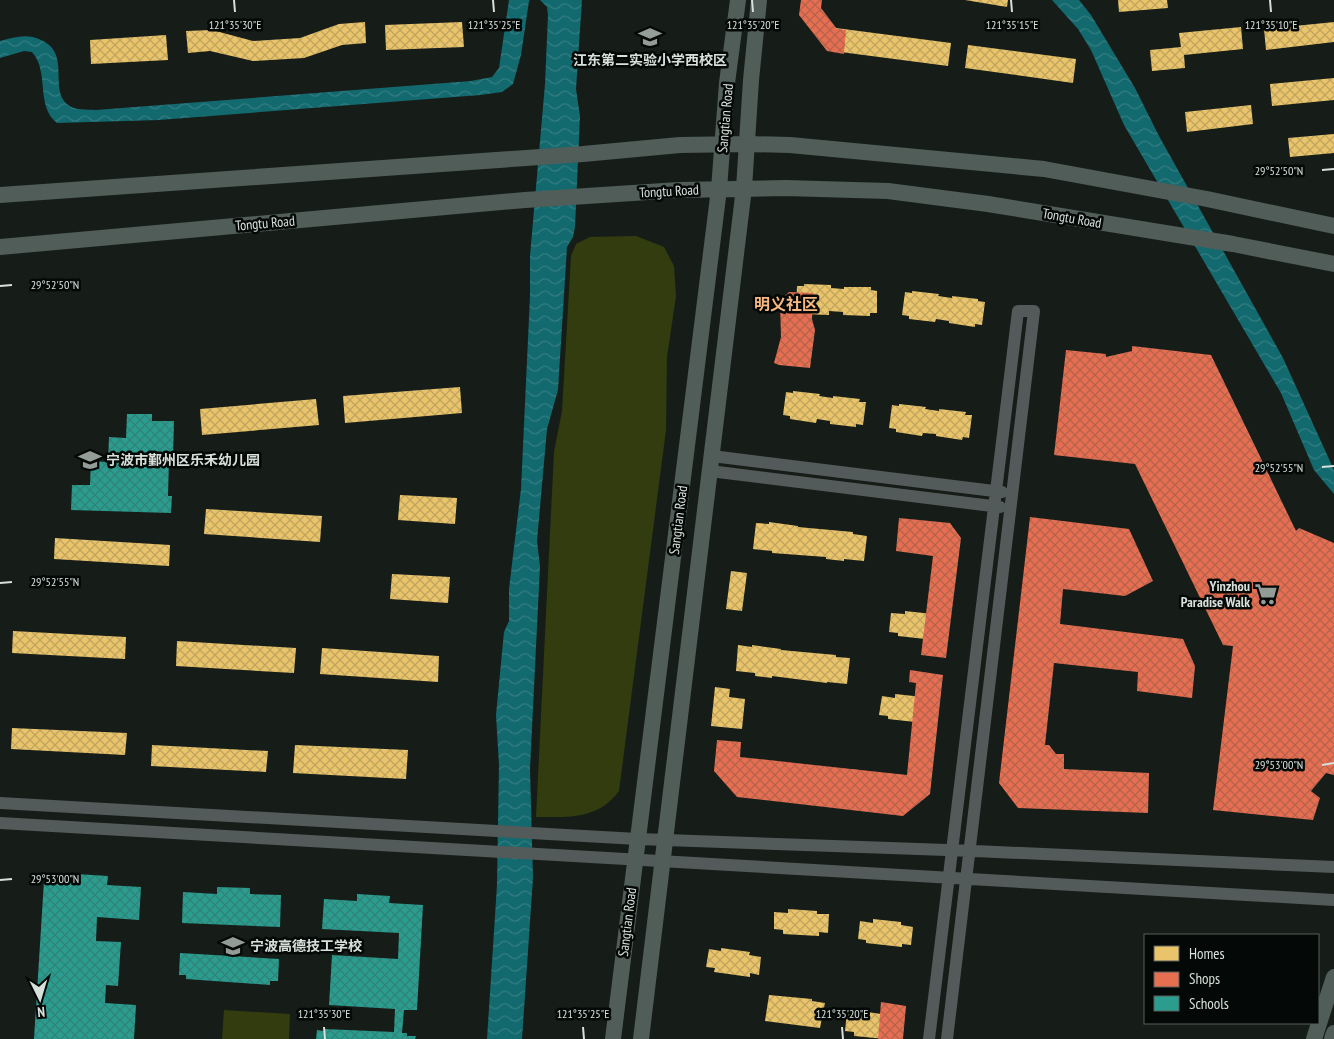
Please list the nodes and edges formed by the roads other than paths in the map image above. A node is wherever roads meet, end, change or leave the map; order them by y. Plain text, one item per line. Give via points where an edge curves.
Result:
1 (738, 0) edge
2 (759, 0) edge
3 (747, 144) junction
4 (723, 145) junction
5 (744, 188) junction
6 (719, 189) junction
7 (0, 195) edge
8 (1334, 226) edge
9 (0, 247) edge
10 (1334, 264) edge
11 (711, 464) junction
12 (996, 491) junction
13 (1012, 493) junction
14 (994, 506) junction
15 (1010, 508) junction
16 (0, 803) edge
17 (0, 823) edge
18 (638, 839) junction
19 (665, 840) junction
20 (952, 850) junction
21 (970, 851) junction
22 (635, 860) junction
23 (662, 862) junction
24 (1334, 867) edge
25 (949, 878) junction
26 (967, 878) junction
27 (1334, 900) edge
28 (1334, 977) edge
29 (1319, 1024) edge
30 (1319, 1024) edge
31 (1334, 1033) edge
32 (613, 1039) edge
33 (641, 1039) edge
34 (930, 1039) edge
35 (947, 1039) edge
36 (1314, 1039) edge
37 (1332, 1039) edge

1 - 4 main road, Sangtian Road
2 - 3 main road, Sangtian Road
3 - 4 main road
3 - 5 main road, Sangtian Road
3 - 8 main road via 1044,169
4 - 6 main road, Sangtian Road
4 - 7 main road via 680,145
5 - 6 main road, Tongtu Road
5 - 10 main road, Tongtu Road via 888,191 1234,244
5 - 11 main road, Sangtian Road
6 - 9 main road, Tongtu Road via 525,200
6 - 18 main road, Sangtian Road
11 - 12 street
11 - 14 street
11 - 19 main road, Sangtian Road
12 - 13 street
12 - 13 street via 1018,311 1034,310
12 - 14 street
13 - 15 street
14 - 15 street
14 - 20 street
15 - 21 street
16 - 18 street
17 - 22 street
18 - 19 street
18 - 22 main road, Sangtian Road
19 - 20 street
19 - 23 main road, Sangtian Road
20 - 21 street
20 - 25 street
21 - 24 street
21 - 26 street
22 - 23 street
22 - 32 main road, Sangtian Road
23 - 25 street
23 - 33 main road, Sangtian Road
25 - 26 street
25 - 34 street
26 - 27 street
26 - 35 street
28 - 29 main road
30 - 36 main road
31 - 37 main road

